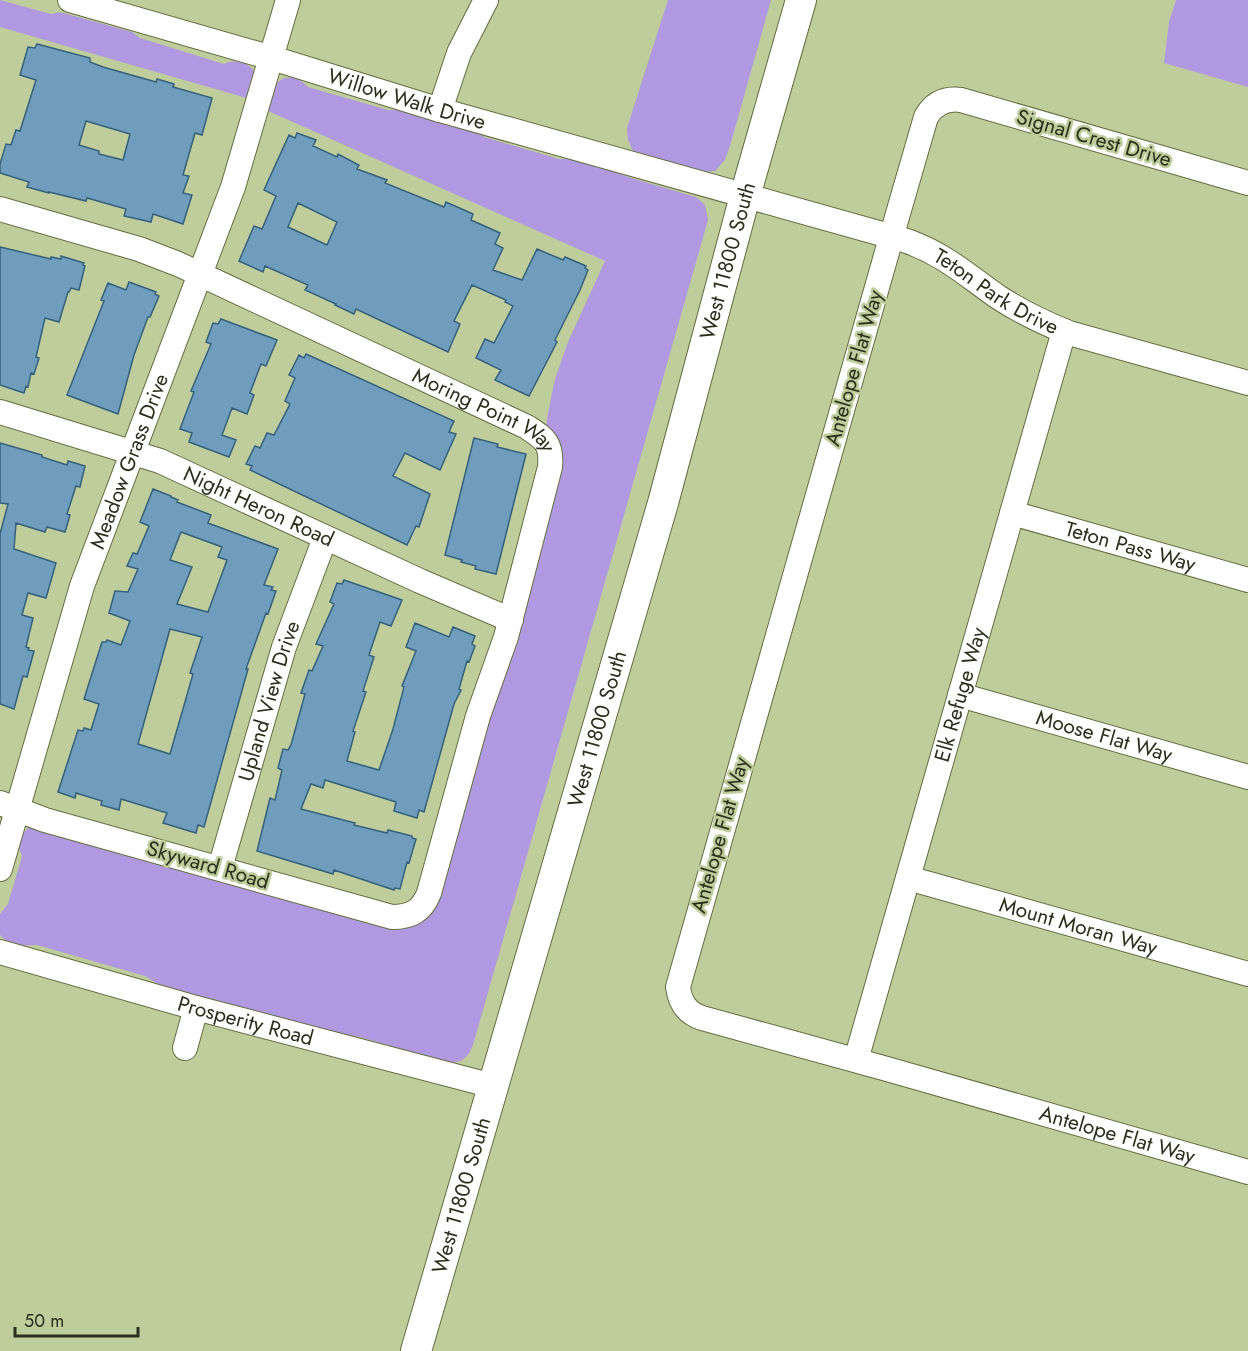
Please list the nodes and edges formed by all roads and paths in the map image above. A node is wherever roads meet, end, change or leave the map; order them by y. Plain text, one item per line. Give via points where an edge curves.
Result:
1 (70, 0) edge
2 (288, 0) edge
3 (486, 0) edge
4 (801, 0) edge
5 (103, 4) edge
6 (272, 58) junction
7 (940, 102) joint
8 (440, 110) junction
9 (1248, 183) edge
10 (745, 196) junction
11 (0, 209) edge
12 (892, 237) junction
13 (199, 275) junction
14 (1064, 331) junction
15 (1248, 383) edge
16 (0, 412) edge
17 (133, 452) junction
18 (1012, 513) junction
19 (325, 538) junction
20 (1248, 579) edge
21 (511, 620) junction
22 (960, 695) junction
23 (1248, 777) edge
24 (9, 807) edge
25 (220, 868) junction
26 (0, 869) edge
27 (908, 878) junction
28 (416, 913) joint
29 (0, 952) edge
30 (1248, 974) edge
31 (196, 1008) junction
32 (185, 1048) dead end
33 (856, 1060) junction
34 (493, 1086) junction
35 (1248, 1172) edge
36 (416, 1351) edge

1 - 5 street, Willow Walk Drive
2 - 6 street, Meadow Grass Drive
3 - 8 street via 459,53
4 - 10 main road, West 11800 South
5 - 6 street, Willow Walk Drive
6 - 8 street, Willow Walk Drive
6 - 13 street, Meadow Grass Drive via 233,187
7 - 9 street, Signal Crest Drive via 962,100
7 - 12 street, Antelope Flat Way via 926,117
8 - 10 street, Willow Walk Drive
10 - 12 street, Teton Park Drive
10 - 34 main road, West 11800 South via 660,514
11 - 13 street, Moring Point Way via 139,249
12 - 14 street, Teton Park Drive via 936,253 1018,310
12 - 33 street, Antelope Flat Way via 678,987 681,1002 696,1016
13 - 17 street, Meadow Grass Drive
13 - 21 street, Moring Point Way via 527,427 545,440 551,455 550,466
14 - 15 street, Teton Park Drive
14 - 18 street, Elk Refuge Way
16 - 17 street, Night Heron Road
17 - 19 street, Night Heron Road
17 - 24 street, Meadow Grass Drive via 82,586
18 - 20 street, Teton Pass Way
18 - 22 street, Elk Refuge Way
19 - 21 street, Night Heron Road
19 - 25 street, Upland View Drive via 284,647
21 - 28 street, Moring Point Way via 478,716 429,893
22 - 23 street, Moose Flat Way
22 - 27 street, Elk Refuge Way
24 - 25 street, Skyward Road
24 - 26 street, Meadow Grass Drive
25 - 28 street, Skyward Road via 392,917
27 - 30 street, Mount Moran Way
27 - 33 street, Elk Refuge Way
29 - 31 street, Prosperity Road
31 - 32 street
31 - 34 street, Prosperity Road
33 - 35 street, Antelope Flat Way
34 - 36 main road, West 11800 South

